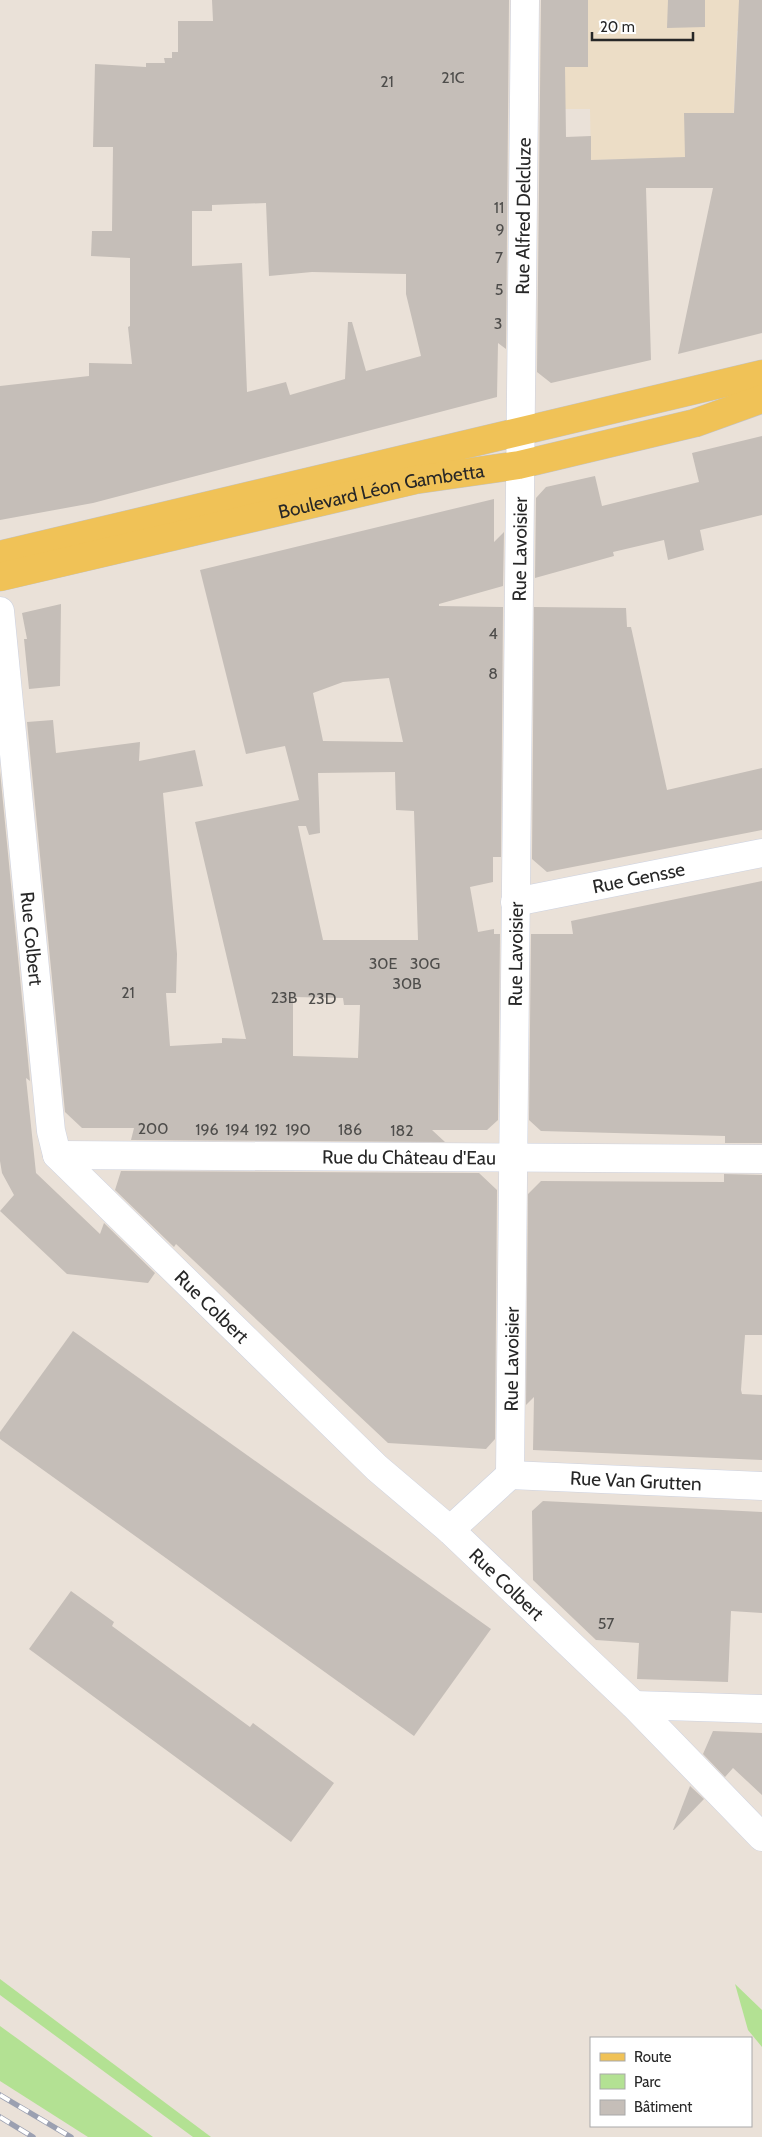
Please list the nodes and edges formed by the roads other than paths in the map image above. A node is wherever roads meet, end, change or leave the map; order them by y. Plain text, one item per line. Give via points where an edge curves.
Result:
1 (525, 0) edge
2 (762, 374) edge
3 (762, 399) edge
4 (520, 432) junction
5 (519, 465) junction
6 (0, 555) edge
7 (0, 577) edge
8 (0, 611) edge
9 (762, 853) edge
10 (515, 902) junction
11 (57, 1155) junction
12 (513, 1158) junction
13 (762, 1159) edge
14 (510, 1475) junction
15 (762, 1486) edge
16 (450, 1530) junction
17 (634, 1705) junction
18 (762, 1709) edge
19 (762, 1837) edge

1 - 4 street, Rue Alfred Delcluze
2 - 4 main road, Boulevard Léon Gambetta
3 - 5 main road, Boulevard Léon Gambetta via 695,422
4 - 5 street, Rue Lavoisier
4 - 6 main road, Boulevard Léon Gambetta
5 - 7 main road, Boulevard Léon Gambetta via 415,480
5 - 10 street, Rue Lavoisier
8 - 11 street, Rue Colbert via 50,1131
9 - 10 street, Rue Gensse
10 - 12 street, Rue Lavoisier
11 - 12 street, Rue du Château d'Eau
11 - 16 street, Rue Colbert via 377,1468
12 - 13 street, Rue du Château d'Eau
12 - 14 street, Rue Lavoisier
14 - 15 street, Rue Van Grutten
14 - 16 street
16 - 17 street, Rue Colbert
17 - 18 street
17 - 19 street, Rue Colbert

